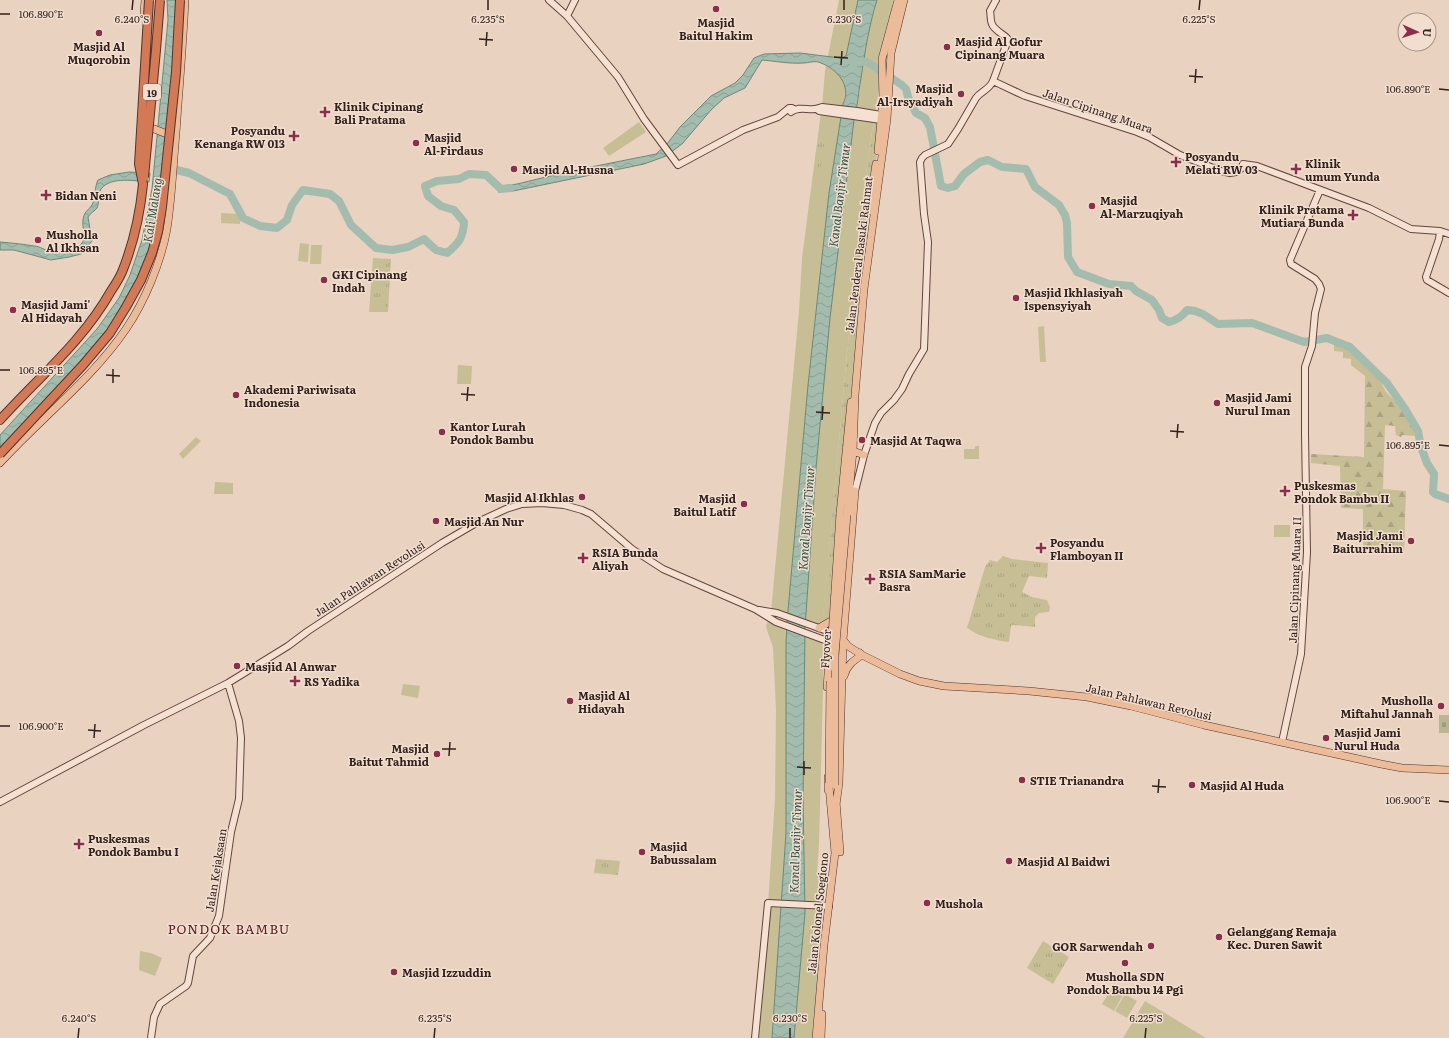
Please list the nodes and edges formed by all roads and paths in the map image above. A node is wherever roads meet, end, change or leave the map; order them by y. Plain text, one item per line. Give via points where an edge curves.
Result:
1 (145, 0) edge
2 (149, 0) edge
3 (160, 0) edge
4 (180, 0) edge
5 (185, 0) edge
6 (549, 0) edge
7 (576, 0) edge
8 (898, 0) edge
9 (904, 0) edge
10 (996, 0) edge
11 (565, 14) junction
12 (887, 54) junction
13 (993, 81) junction
14 (886, 92) junction
15 (178, 101) junction
16 (881, 118) junction
17 (171, 136) junction
18 (173, 166) junction
19 (143, 184) junction
20 (1320, 190) junction
21 (1440, 231) junction
22 (1449, 234) edge
23 (1449, 293) edge
24 (0, 420) edge
25 (853, 451) junction
26 (0, 454) edge
27 (864, 455) junction
28 (0, 463) edge
29 (849, 491) junction
30 (844, 514) joint
31 (847, 586) junction
32 (832, 604) junction
33 (756, 609) junction
34 (831, 621) junction
35 (818, 628) junction
36 (845, 628) junction
37 (830, 632) junction
38 (840, 644) junction
39 (862, 655) junction
40 (828, 672) junction
41 (842, 680) junction
42 (228, 683) junction
43 (1282, 742) junction
44 (1449, 770) edge
45 (831, 786) junction
46 (0, 802) edge
47 (836, 805) junction
48 (829, 906) junction
49 (152, 1038) edge
50 (755, 1038) edge
51 (816, 1038) edge
52 (821, 1038) edge

1 - 17 main road, bridge via 141,124
2 - 19 highway, bridge via 139,164
3 - 19 highway, 19, bridge
4 - 26 highway, 19, bridge via 176,72 162,207 158,232 149,260 141,280 110,334
5 - 15 main road
6 - 11 street
7 - 11 street
8 - 12 main road, Jalan Jenderal Basuki Rahmat
9 - 12 main road, Jalan Jenderal Basuki Rahmat
10 - 13 street via 990,11 991,23 1008,40
11 - 16 street via 618,77 644,119 678,165 743,130 790,110 819,107
12 - 14 main road, Jalan Jenderal Basuki Rahmat via 882,79
13 - 20 street, Jalan Cipinang Muara via 1025,96 1137,132 1180,155 1221,171 1230,173 1242,168 1243,164 1252,165
13 - 27 street via 990,87 976,98 950,141 922,158 920,167 928,242 924,349 902,389 875,423
14 - 16 main road, Jalan Jenderal Basuki Rahmat
14 - 25 main road, Jalan Jenderal Basuki Rahmat via 887,118 860,324
15 - 17 main road
15 - 18 main road
16 - 29 main road, Jalan Jenderal Basuki Rahmat via 860,294
17 - 18 main road
18 - 28 main road via 167,228 162,250 134,316 105,356
19 - 24 highway, 19 via 133,236 121,273 101,309 77,340
20 - 21 street, Jalan Cipinang Muara via 1369,208 1411,229
20 - 43 street, Jalan Cipinang Muara II via 1290,262 1315,279 1321,289 1316,305 1312,346 1306,363 1305,379 1307,552 1301,654
21 - 22 street, Jalan Cipinang Muara
21 - 23 street via 1426,277
25 - 27 main road
25 - 29 main road, Jalan Jenderal Basuki Rahmat
27 - 29 street
29 - 30 main road, Jalan Jenderal Basuki Rahmat
29 - 31 main road, Jalan Jenderal Basuki Rahmat
29 - 32 main road, Jalan Jenderal Basuki Rahmat via 840,507
30 - 45 main road, Flyover, bridge via 830,656
31 - 32 main road via 842,609 836,610
31 - 36 main road, Jalan Jenderal Basuki Rahmat
32 - 34 main road, Jalan Jenderal Basuki Rahmat
33 - 35 street, Jalan Pahlawan Revolusi via 776,613
33 - 38 street, Jalan Pahlawan Revolusi via 776,622
33 - 42 street, Jalan Pahlawan Revolusi via 663,569 632,549 591,514 564,505 542,502 522,504 482,520 442,543
34 - 35 main road
34 - 37 main road, Jalan Jenderal Basuki Rahmat
35 - 37 street, Jalan Pahlawan Revolusi
36 - 38 main road, Jalan Jenderal Basuki Rahmat
36 - 39 main road via 852,646
37 - 38 main road, Jalan Pahlawan Revolusi
37 - 38 main road, Jalan Kolonel Soegiono
38 - 39 main road, Jalan Pahlawan Revolusi
38 - 40 main road, Jalan Kolonel Soegiono
38 - 41 main road, Jalan Kolonel Soegiono
39 - 41 main road via 846,668
39 - 43 main road, Jalan Pahlawan Revolusi via 909,678 944,686 1087,697
40 - 41 main road via 832,668 837,668
40 - 45 main road, Jalan Kolonel Soegiono via 826,751
41 - 47 main road, Jalan Kolonel Soegiono
42 - 46 street, Jalan Pahlawan Revolusi
42 - 49 street, Jalan Kejaksaan via 241,738 240,793 231,832 220,909 210,938 193,956 188,983 160,1004 154,1017
43 - 44 main road, Jalan Pahlawan Revolusi via 1402,768
45 - 47 main road, Jalan Kolonel Soegiono
45 - 48 main road, Jalan Kolonel Soegiono via 835,853
47 - 52 main road, Jalan Kolonel Soegiono via 840,853
48 - 50 street via 768,903
48 - 51 main road, Jalan Kolonel Soegiono

